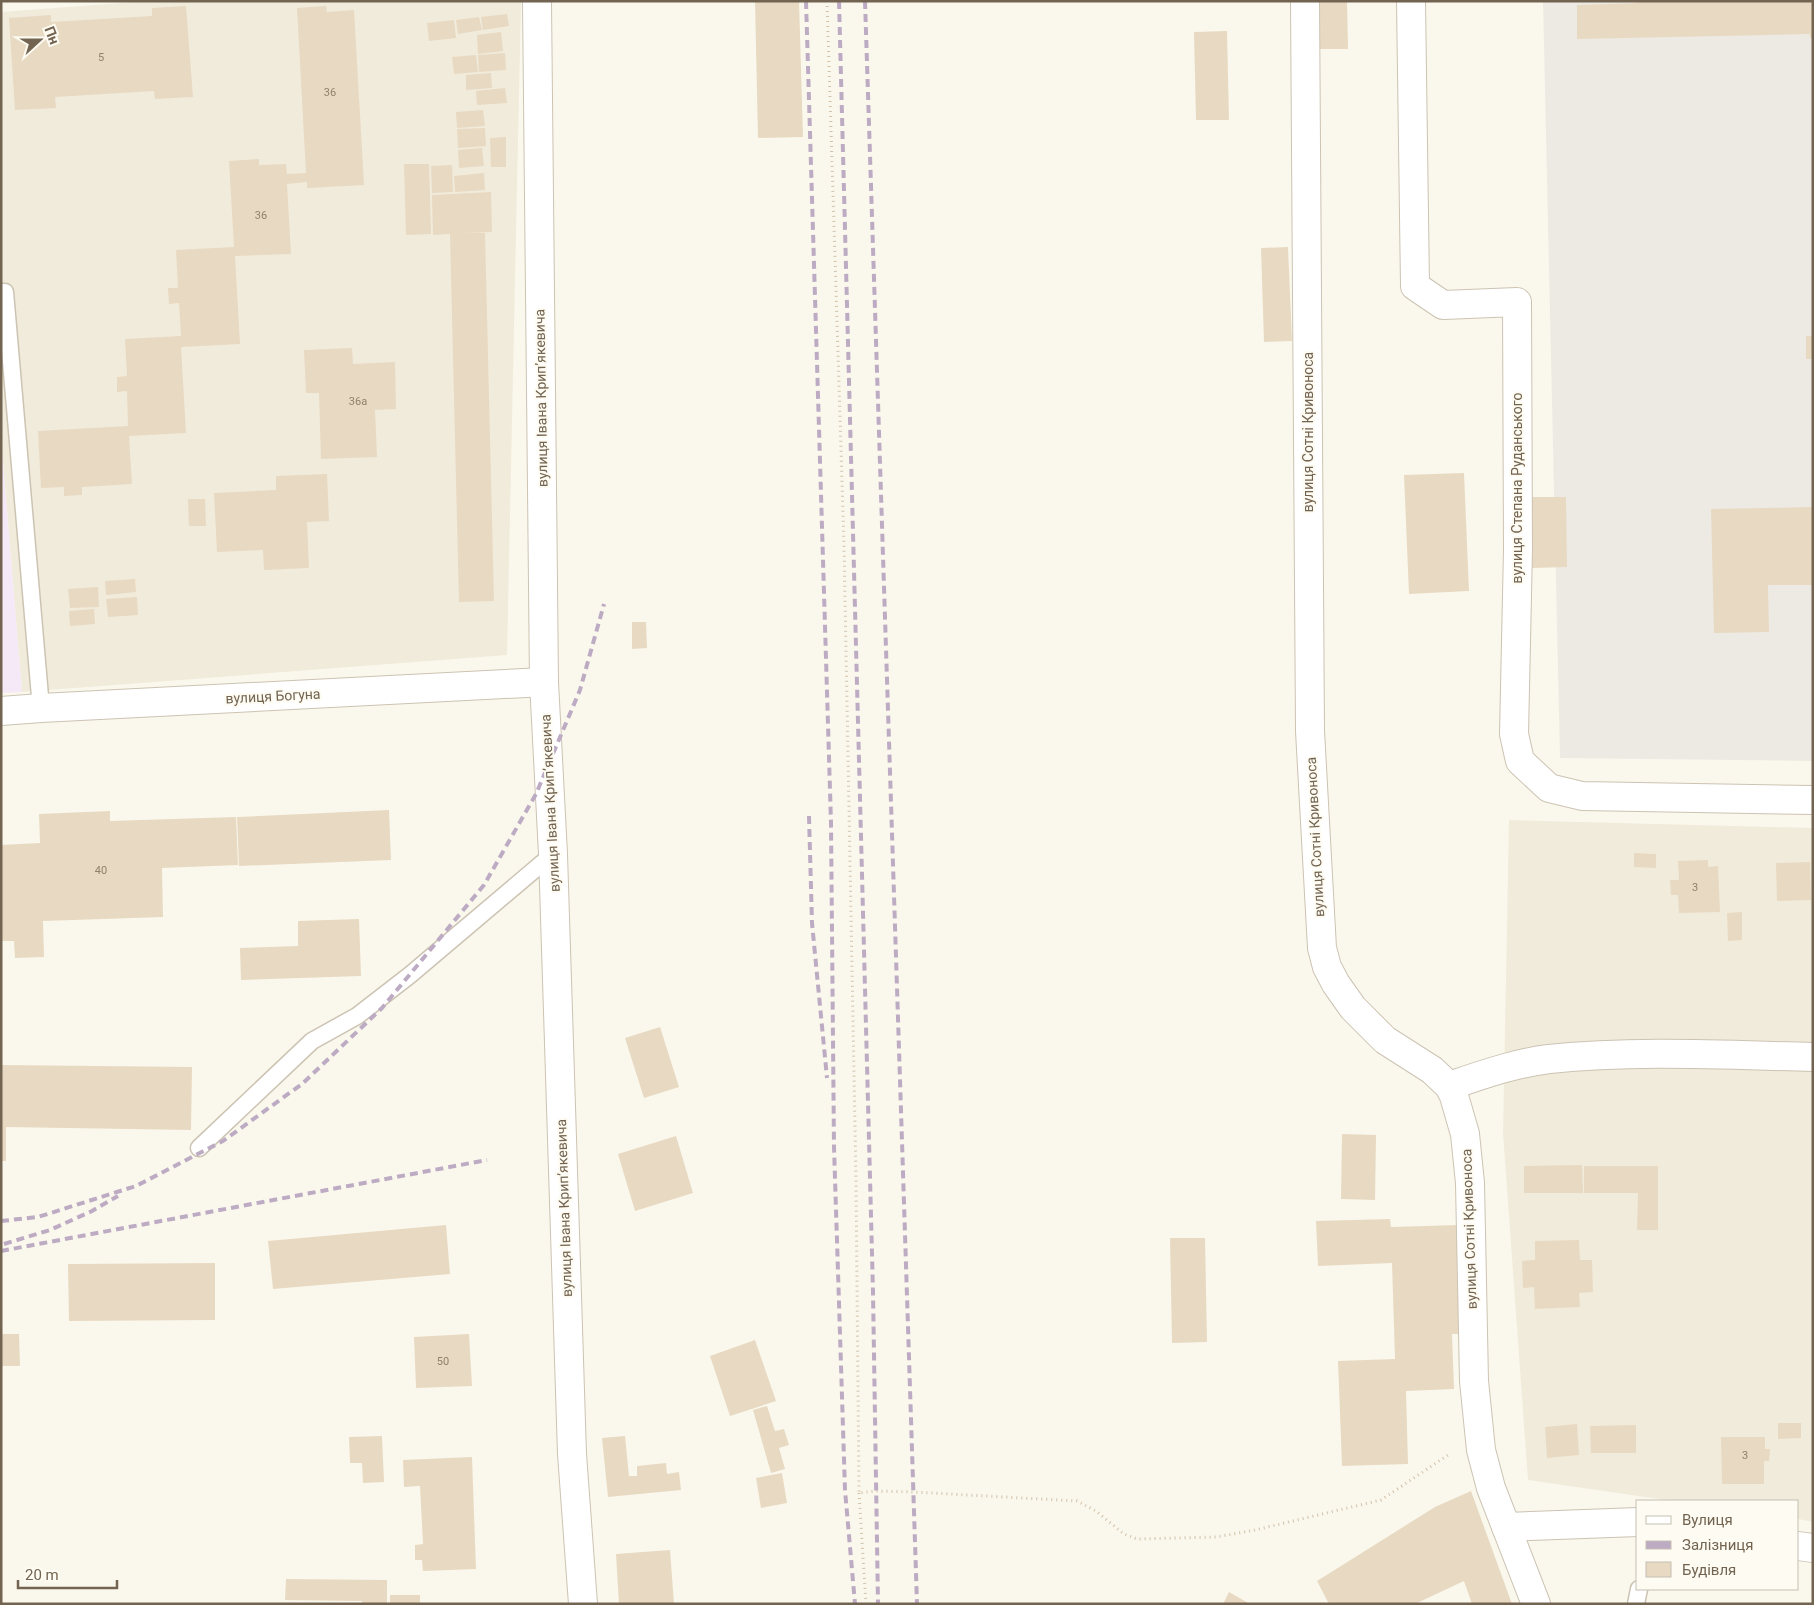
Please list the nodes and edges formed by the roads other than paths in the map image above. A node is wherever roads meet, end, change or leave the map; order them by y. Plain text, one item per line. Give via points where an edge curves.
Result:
1 (537, 1) edge
2 (1305, 1) edge
3 (1411, 1) edge
4 (1, 292) edge
5 (544, 682) junction
6 (41, 708) junction
7 (1, 711) edge
8 (1813, 800) edge
9 (553, 854) junction
10 (1813, 1056) edge
11 (1449, 1086) junction
12 (198, 1148) dead end
13 (1636, 1522) edge
14 (1506, 1527) junction
15 (1799, 1546) edge
16 (1813, 1548) edge
17 (1639, 1590) edge
18 (583, 1604) edge
19 (1536, 1604) edge
20 (1636, 1604) edge

1 - 5 street, вулиця Івана Крипʼякевича
2 - 11 street, вулиця Сотні Кривоноса via 1310,731 1322,948 1336,984 1366,1023
3 - 8 street, вулиця Степана Руданського via 1415,286 1443,305 1517,302 1518,549 1514,734 1520,761 1549,788 1582,796
4 - 6 lane via 6,292
5 - 6 street, вулиця Богуна
5 - 9 street, вулиця Івана Крипʼякевича
6 - 7 street, вулиця Богуна
9 - 12 lane via 422,966 357,1016 312,1041
9 - 18 street, вулиця Івана Крипʼякевича via 572,1454
10 - 11 street via 1662,1054 1548,1059 1500,1069
11 - 14 street, вулиця Сотні Кривоноса via 1465,1134 1470,1183 1476,1421 1484,1469
13 - 14 street
14 - 19 street, вулиця Сотні Кривоноса
15 - 16 street
17 - 20 lane

